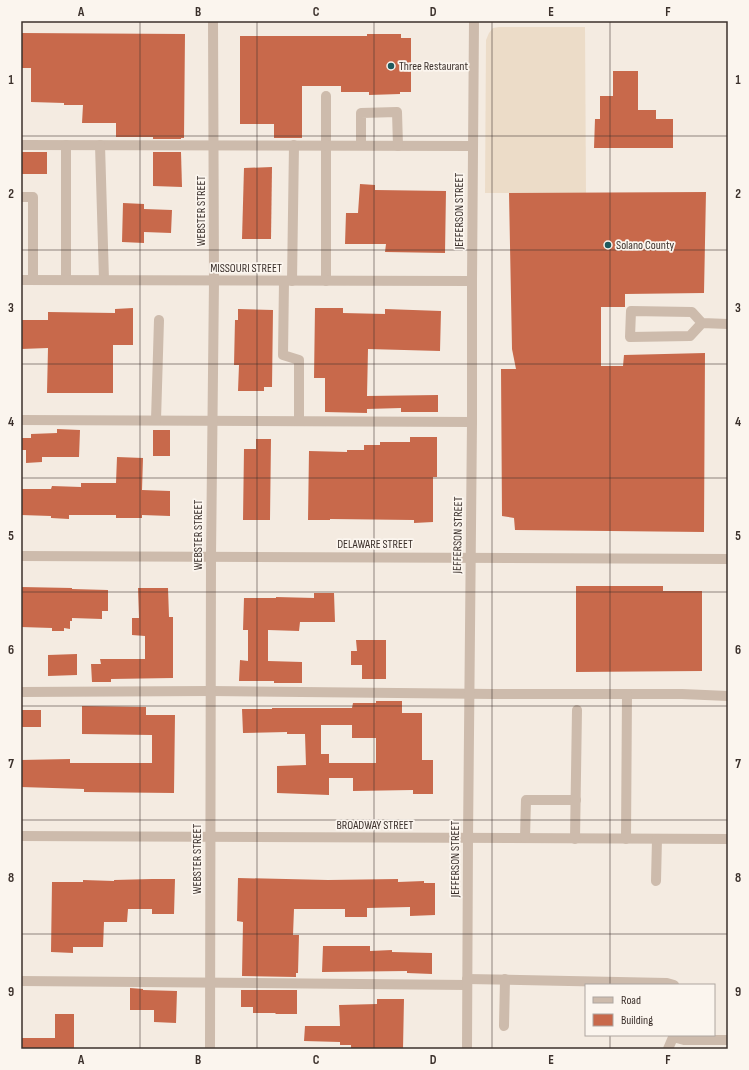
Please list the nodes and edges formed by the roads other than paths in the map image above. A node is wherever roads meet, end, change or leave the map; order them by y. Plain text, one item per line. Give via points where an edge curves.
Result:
1 (213, 21) edge
2 (474, 21) edge
3 (326, 96) dead end
4 (21, 145) edge
5 (66, 145) junction
6 (100, 145) junction
7 (213, 145) junction
8 (294, 145) junction
9 (326, 145) junction
10 (361, 145) junction
11 (398, 146) junction
12 (473, 146) junction
13 (21, 197) edge
14 (21, 280) edge
15 (33, 280) junction
16 (66, 280) junction
17 (104, 280) junction
18 (214, 281) junction
19 (288, 281) junction
20 (326, 281) junction
21 (472, 281) junction
22 (159, 320) dead end
23 (702, 324) junction
24 (728, 324) edge
25 (21, 420) edge
26 (156, 420) junction
27 (212, 421) junction
28 (299, 421) junction
29 (472, 422) junction
30 (21, 556) edge
31 (211, 556) junction
32 (471, 558) junction
33 (728, 559) edge
34 (211, 691) junction
35 (21, 692) edge
36 (470, 694) junction
37 (627, 694) junction
38 (728, 696) edge
39 (577, 710) dead end
40 (576, 800) junction
41 (21, 836) edge
42 (210, 837) junction
43 (468, 838) junction
44 (525, 838) junction
45 (575, 839) junction
46 (626, 839) junction
47 (657, 839) junction
48 (728, 839) edge
49 (656, 881) dead end
50 (505, 979) junction
51 (21, 981) edge
52 (210, 982) junction
53 (467, 982) junction
54 (672, 984) edge
55 (504, 1026) dead end
56 (673, 1036) edge
57 (728, 1040) edge
58 (210, 1049) edge
59 (467, 1049) edge
60 (668, 1049) edge

1 - 7 street, WEBSTER STREET
2 - 12 street, JEFFERSON STREET
3 - 9 street
4 - 5 street
5 - 6 street
5 - 16 street
6 - 7 street
6 - 17 street
7 - 8 street
7 - 18 street, WEBSTER STREET
8 - 9 street
8 - 19 street
9 - 10 street
9 - 20 street
10 - 11 street
10 - 11 street via 361,113 397,112
11 - 12 street
12 - 21 street, JEFFERSON STREET
13 - 15 street via 33,197
14 - 15 street, MISSOURI STREET
15 - 16 street, MISSOURI STREET
16 - 17 street, MISSOURI STREET
17 - 18 street, MISSOURI STREET
18 - 19 street, MISSOURI STREET
18 - 27 street, WEBSTER STREET
19 - 20 street, MISSOURI STREET
19 - 28 street via 283,355 299,360
20 - 21 street, MISSOURI STREET
21 - 29 street, JEFFERSON STREET
22 - 26 street
23 - 23 street via 692,312 631,311 630,337 690,336
23 - 24 street
25 - 26 street
26 - 27 street
27 - 28 street
27 - 31 street, WEBSTER STREET
28 - 29 street
29 - 32 street, JEFFERSON STREET
30 - 31 street, DELAWARE STREET
31 - 32 street, DELAWARE STREET
31 - 34 street, WEBSTER STREET
32 - 33 street, DELAWARE STREET
32 - 36 street, JEFFERSON STREET
34 - 35 street
34 - 36 street
34 - 42 street, WEBSTER STREET
36 - 37 street
36 - 43 street, JEFFERSON STREET
37 - 38 street
37 - 46 street
39 - 40 street
40 - 44 street via 526,800
40 - 45 street
41 - 42 street, BROADWAY STREET
42 - 43 street, BROADWAY STREET
42 - 52 street, WEBSTER STREET
43 - 44 street, BROADWAY STREET
43 - 53 street, JEFFERSON STREET
44 - 45 street, BROADWAY STREET
45 - 46 street, BROADWAY STREET
46 - 47 street, BROADWAY STREET
47 - 48 street, BROADWAY STREET
47 - 49 street
50 - 53 street
50 - 54 street
50 - 55 street
51 - 52 street
52 - 53 street
52 - 58 street, WEBSTER STREET
53 - 59 street, JEFFERSON STREET
56 - 57 street via 684,1040
56 - 60 street

